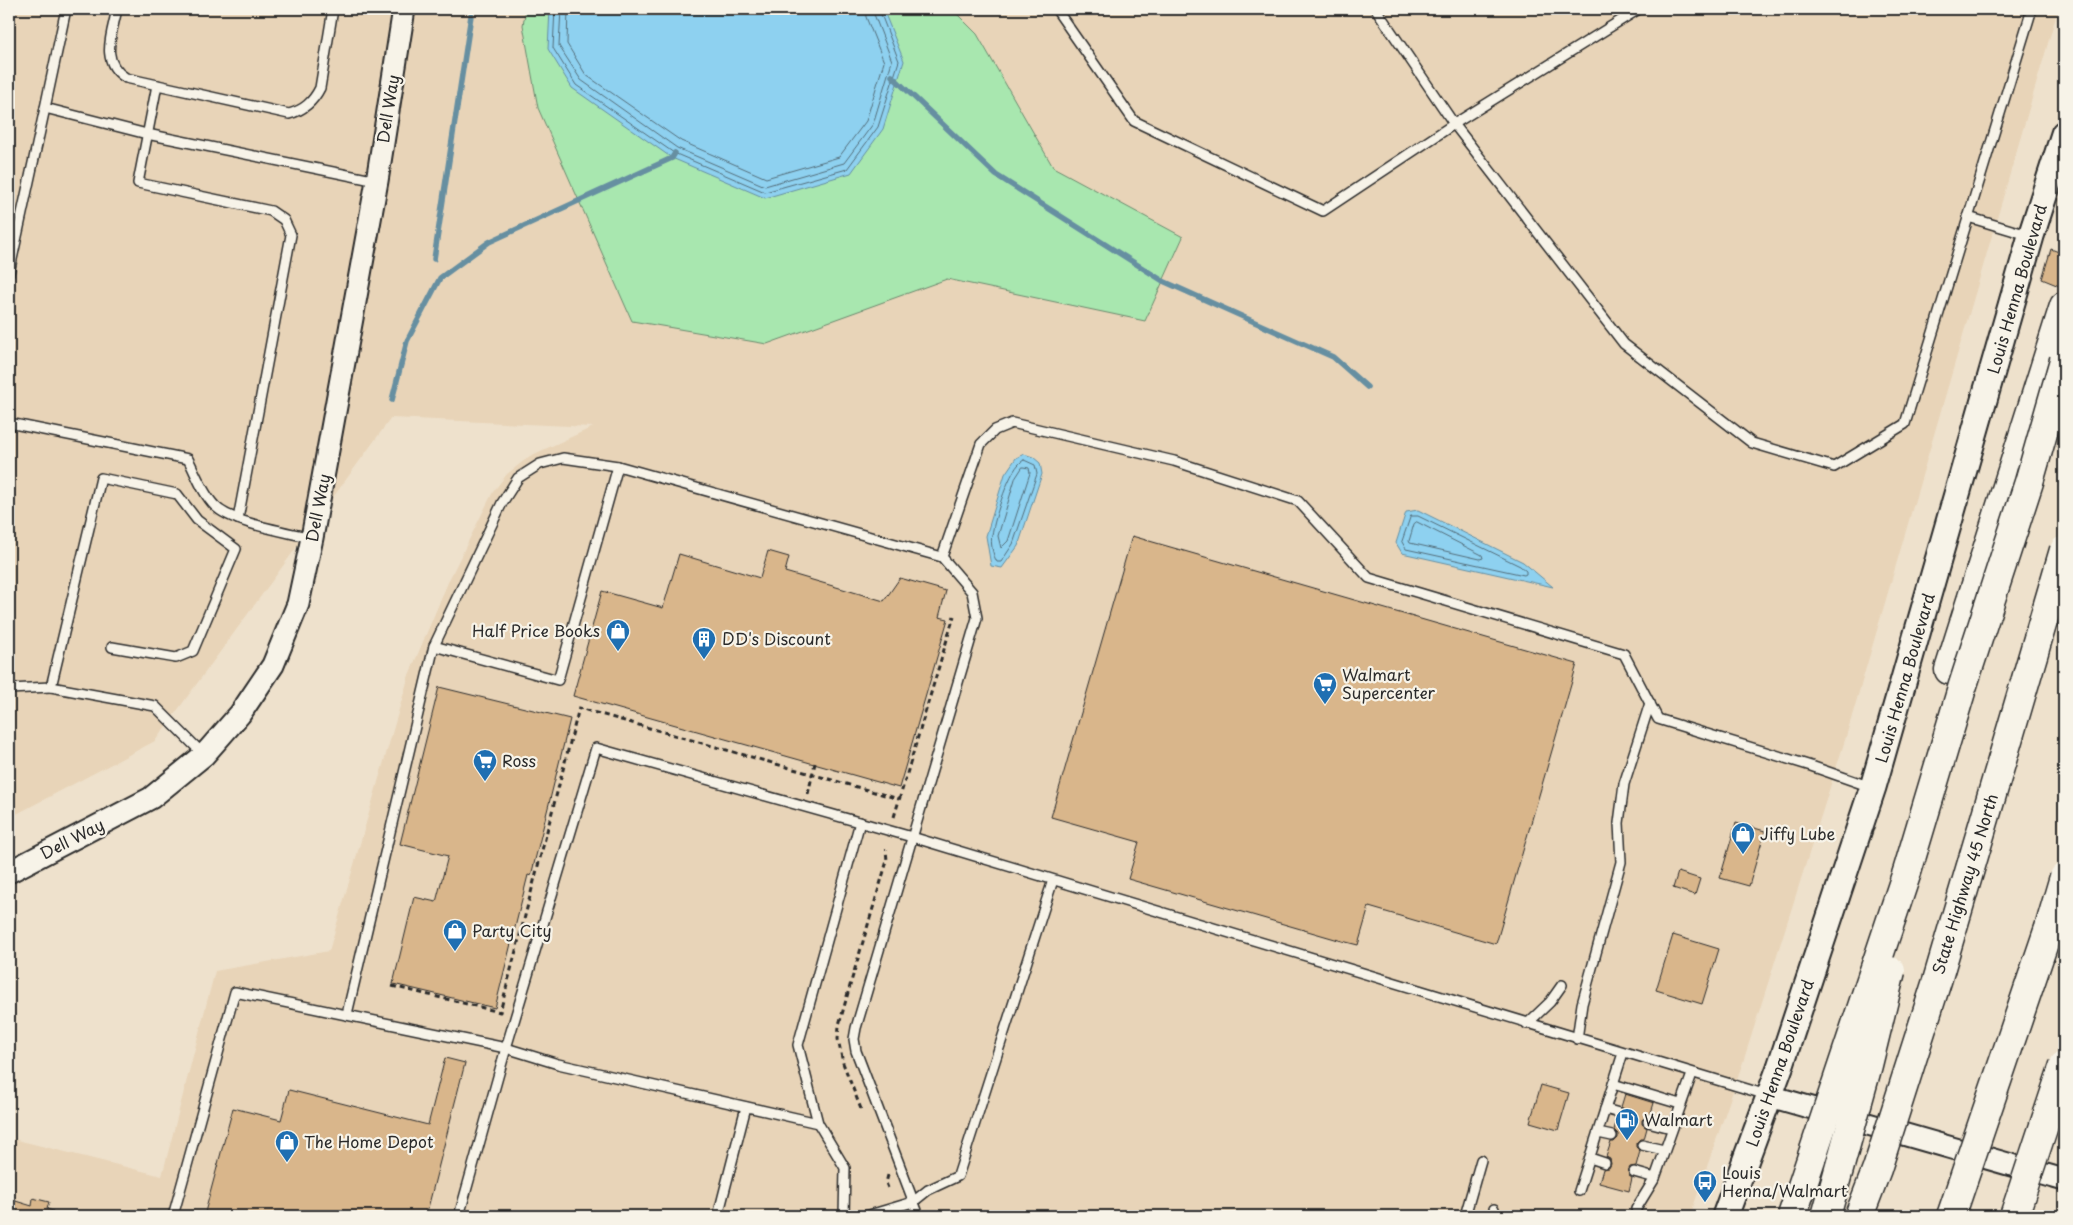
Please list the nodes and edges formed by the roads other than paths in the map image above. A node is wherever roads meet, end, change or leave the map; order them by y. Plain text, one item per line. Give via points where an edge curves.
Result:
1 (66, 9) edge
2 (118, 9) edge
3 (333, 9) edge
4 (404, 9) edge
5 (1056, 9) edge
6 (1376, 9) edge
7 (1639, 9) edge
8 (2032, 9) edge
9 (157, 85) junction
10 (45, 108) junction
11 (1454, 124) junction
12 (147, 134) junction
13 (2064, 134) edge
14 (377, 181) junction
15 (1968, 218) junction
16 (2031, 236) junction
17 (9, 273) edge
18 (2064, 306) edge
19 (2064, 360) edge
20 (9, 423) edge
21 (618, 466) junction
22 (238, 519) junction
23 (312, 538) junction
24 (2064, 550) edge
25 (942, 557) junction
26 (434, 646) junction
27 (112, 648) dead end
28 (50, 687) junction
29 (9, 689) edge
30 (1650, 703) junction
31 (204, 756) junction
32 (1873, 788) junction
33 (860, 822) junction
34 (912, 837) junction
35 (65, 843) junction
36 (9, 872) edge
37 (2064, 877) edge
38 (1053, 880) junction
39 (9, 888) edge
40 (1562, 984) dead end
41 (347, 1014) junction
42 (1527, 1024) junction
43 (1577, 1039) junction
44 (506, 1048) junction
45 (1623, 1053) junction
46 (2064, 1065) edge
47 (1692, 1074) junction
48 (2064, 1074) edge
49 (1613, 1084) junction
50 (1770, 1096) junction
51 (1680, 1104) junction
52 (746, 1107) junction
53 (1605, 1110) junction
54 (1619, 1113) dead end
55 (1648, 1122) dead end
56 (818, 1123) junction
57 (1671, 1128) junction
58 (1598, 1133) junction
59 (1612, 1136) dead end
60 (1642, 1145) dead end
61 (1664, 1150) junction
62 (1590, 1158) junction
63 (1481, 1160) dead end
64 (1605, 1163) dead end
65 (1634, 1172) dead end
66 (1654, 1178) junction
67 (2064, 1180) edge
68 (1579, 1192) dead end
69 (913, 1202) junction
70 (1636, 1209) dead end
71 (174, 1216) edge
72 (459, 1216) edge
73 (718, 1216) edge
74 (844, 1216) edge
75 (866, 1216) edge
76 (919, 1216) edge
77 (1465, 1216) edge
78 (1725, 1216) edge
79 (1792, 1216) edge
80 (1826, 1216) edge
81 (1859, 1216) edge
82 (1951, 1216) edge
83 (2014, 1216) edge
84 (2022, 1216) edge

1 - 10 lane
2 - 9 lane via 110,48 112,67 126,78
3 - 9 lane via 320,88 315,98 300,112 278,112
4 - 14 street, Dell Way
5 - 11 lane via 1134,121 1323,211
6 - 11 lane
7 - 11 lane
8 - 15 lane
9 - 12 lane
10 - 12 lane
10 - 17 lane
11 - 15 lane via 1624,344 1752,443 1834,467 1905,424
12 - 14 lane
12 - 22 lane via 138,183 271,211 284,220 292,235
13 - 16 main road, Louis Henna Boulevard
14 - 23 street, Dell Way
15 - 16 lane
16 - 32 main road, Louis Henna Boulevard
18 - 80 highway, bridge via 1949,670 1900,937
19 - 79 highway, bridge via 1905,879
20 - 22 lane via 188,459 216,507
21 - 25 lane
21 - 26 lane via 564,458 540,464 518,478 502,503
21 - 26 lane via 558,680
22 - 23 lane
23 - 31 street, Dell Way via 298,604 273,665 240,714
24 - 81 highway, State Highway 45 North, bridge via 1937,981
25 - 30 lane via 981,444 995,430 1012,423 1174,461 1298,500 1369,578 1624,654
25 - 34 lane via 972,592 977,618
26 - 41 lane
27 - 28 lane via 176,658 194,651 236,549 197,520 177,494 101,478
28 - 29 lane
28 - 31 lane via 155,706
30 - 32 lane via 1658,719
30 - 43 lane via 1624,784 1619,823 1621,862 1582,1004
31 - 35 street, Dell Way via 151,798
32 - 50 main road, Louis Henna Boulevard
33 - 34 lane
33 - 44 lane via 596,748
33 - 56 lane via 798,1045
34 - 38 lane
34 - 69 lane via 854,1039
35 - 36 street, Dell Way
35 - 39 street
37 - 82 highway, bridge
38 - 42 lane
38 - 69 lane via 958,1176 928,1190
40 - 42 lane via 1550,1002
41 - 44 lane
41 - 71 lane via 235,992
42 - 43 lane
43 - 45 lane
44 - 52 lane via 558,1064
44 - 72 lane
45 - 47 lane
45 - 49 lane
46 - 83 highway, bridge
47 - 50 lane
47 - 51 lane
48 - 84 highway, bridge
49 - 51 lane
49 - 53 lane
50 - 67 street
50 - 78 main road, Louis Henna Boulevard
51 - 57 lane
52 - 56 lane
52 - 73 lane
53 - 54 lane
53 - 58 lane
55 - 57 lane
56 - 74 lane via 846,1168
57 - 61 lane
58 - 59 lane
58 - 62 lane
60 - 61 lane
61 - 66 lane
62 - 64 lane
62 - 68 lane
63 - 77 lane
65 - 66 lane
66 - 70 lane
69 - 75 lane
69 - 76 lane

